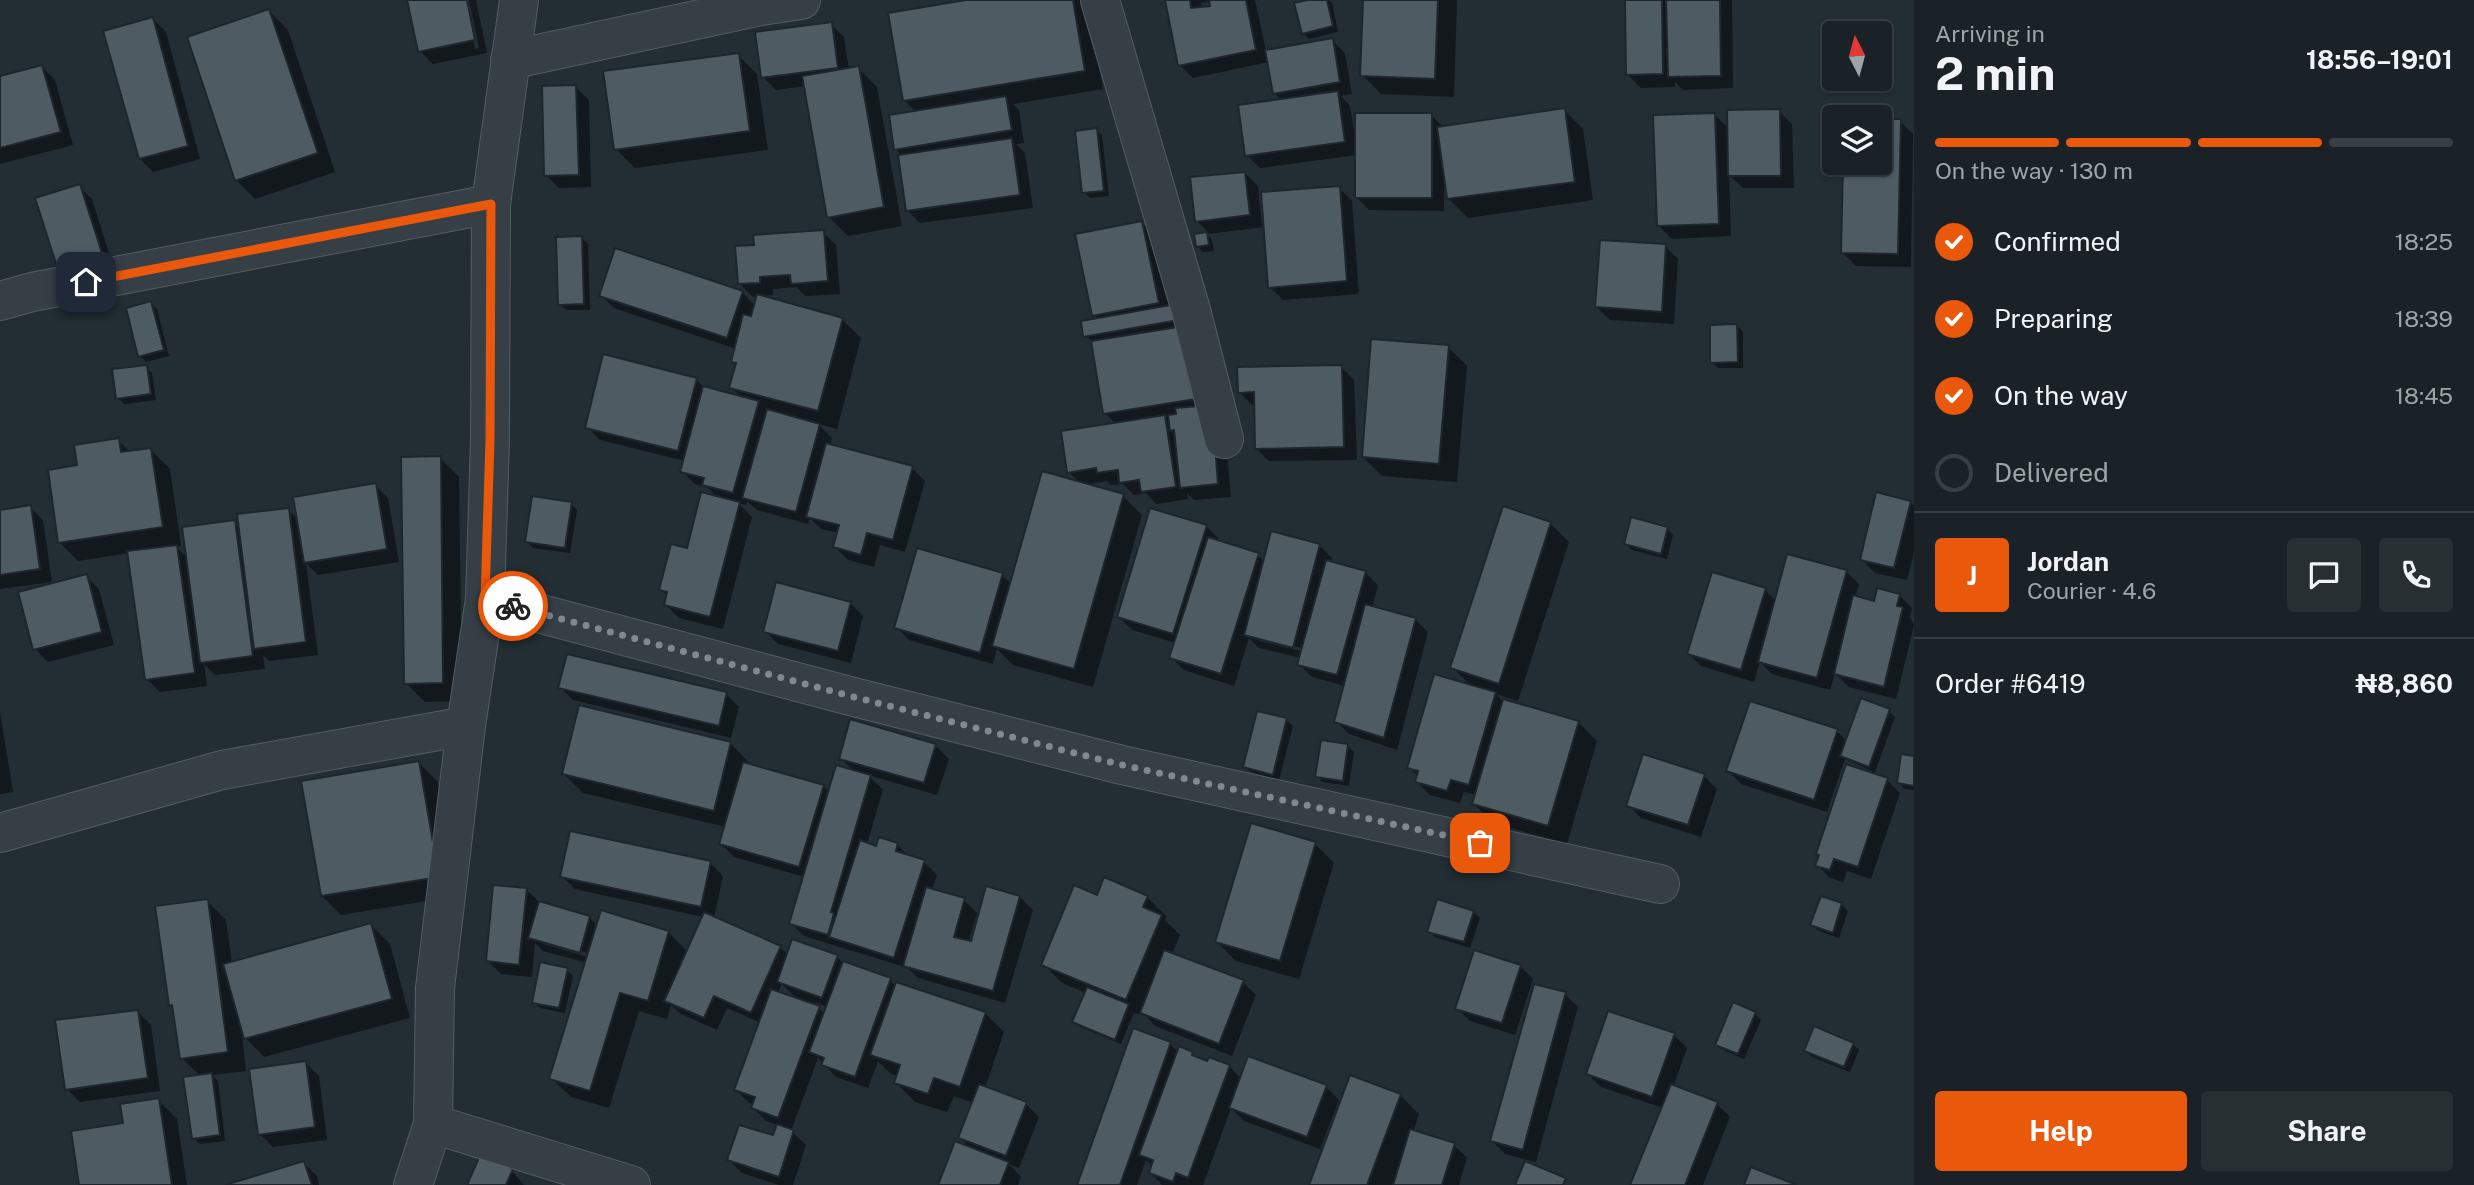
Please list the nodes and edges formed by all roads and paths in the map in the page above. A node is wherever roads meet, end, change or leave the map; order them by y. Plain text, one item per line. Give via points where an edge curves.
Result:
1 (520, 0) edge
2 (801, 0) edge
3 (1100, 0) edge
4 (510, 60) junction
5 (491, 204) junction
6 (0, 301) edge
7 (1224, 439) dead end
8 (485, 599) junction
9 (466, 726) junction
10 (0, 833) edge
11 (1660, 884) dead end
12 (433, 1124) junction
13 (412, 1185) edge
14 (631, 1185) edge

1 - 4 street
2 - 4 street
3 - 7 street
4 - 5 street
5 - 6 street
5 - 8 street
8 - 9 street
8 - 11 street via 1122,765
9 - 10 street via 222,770
9 - 12 street via 435,988
12 - 13 street
12 - 14 street

